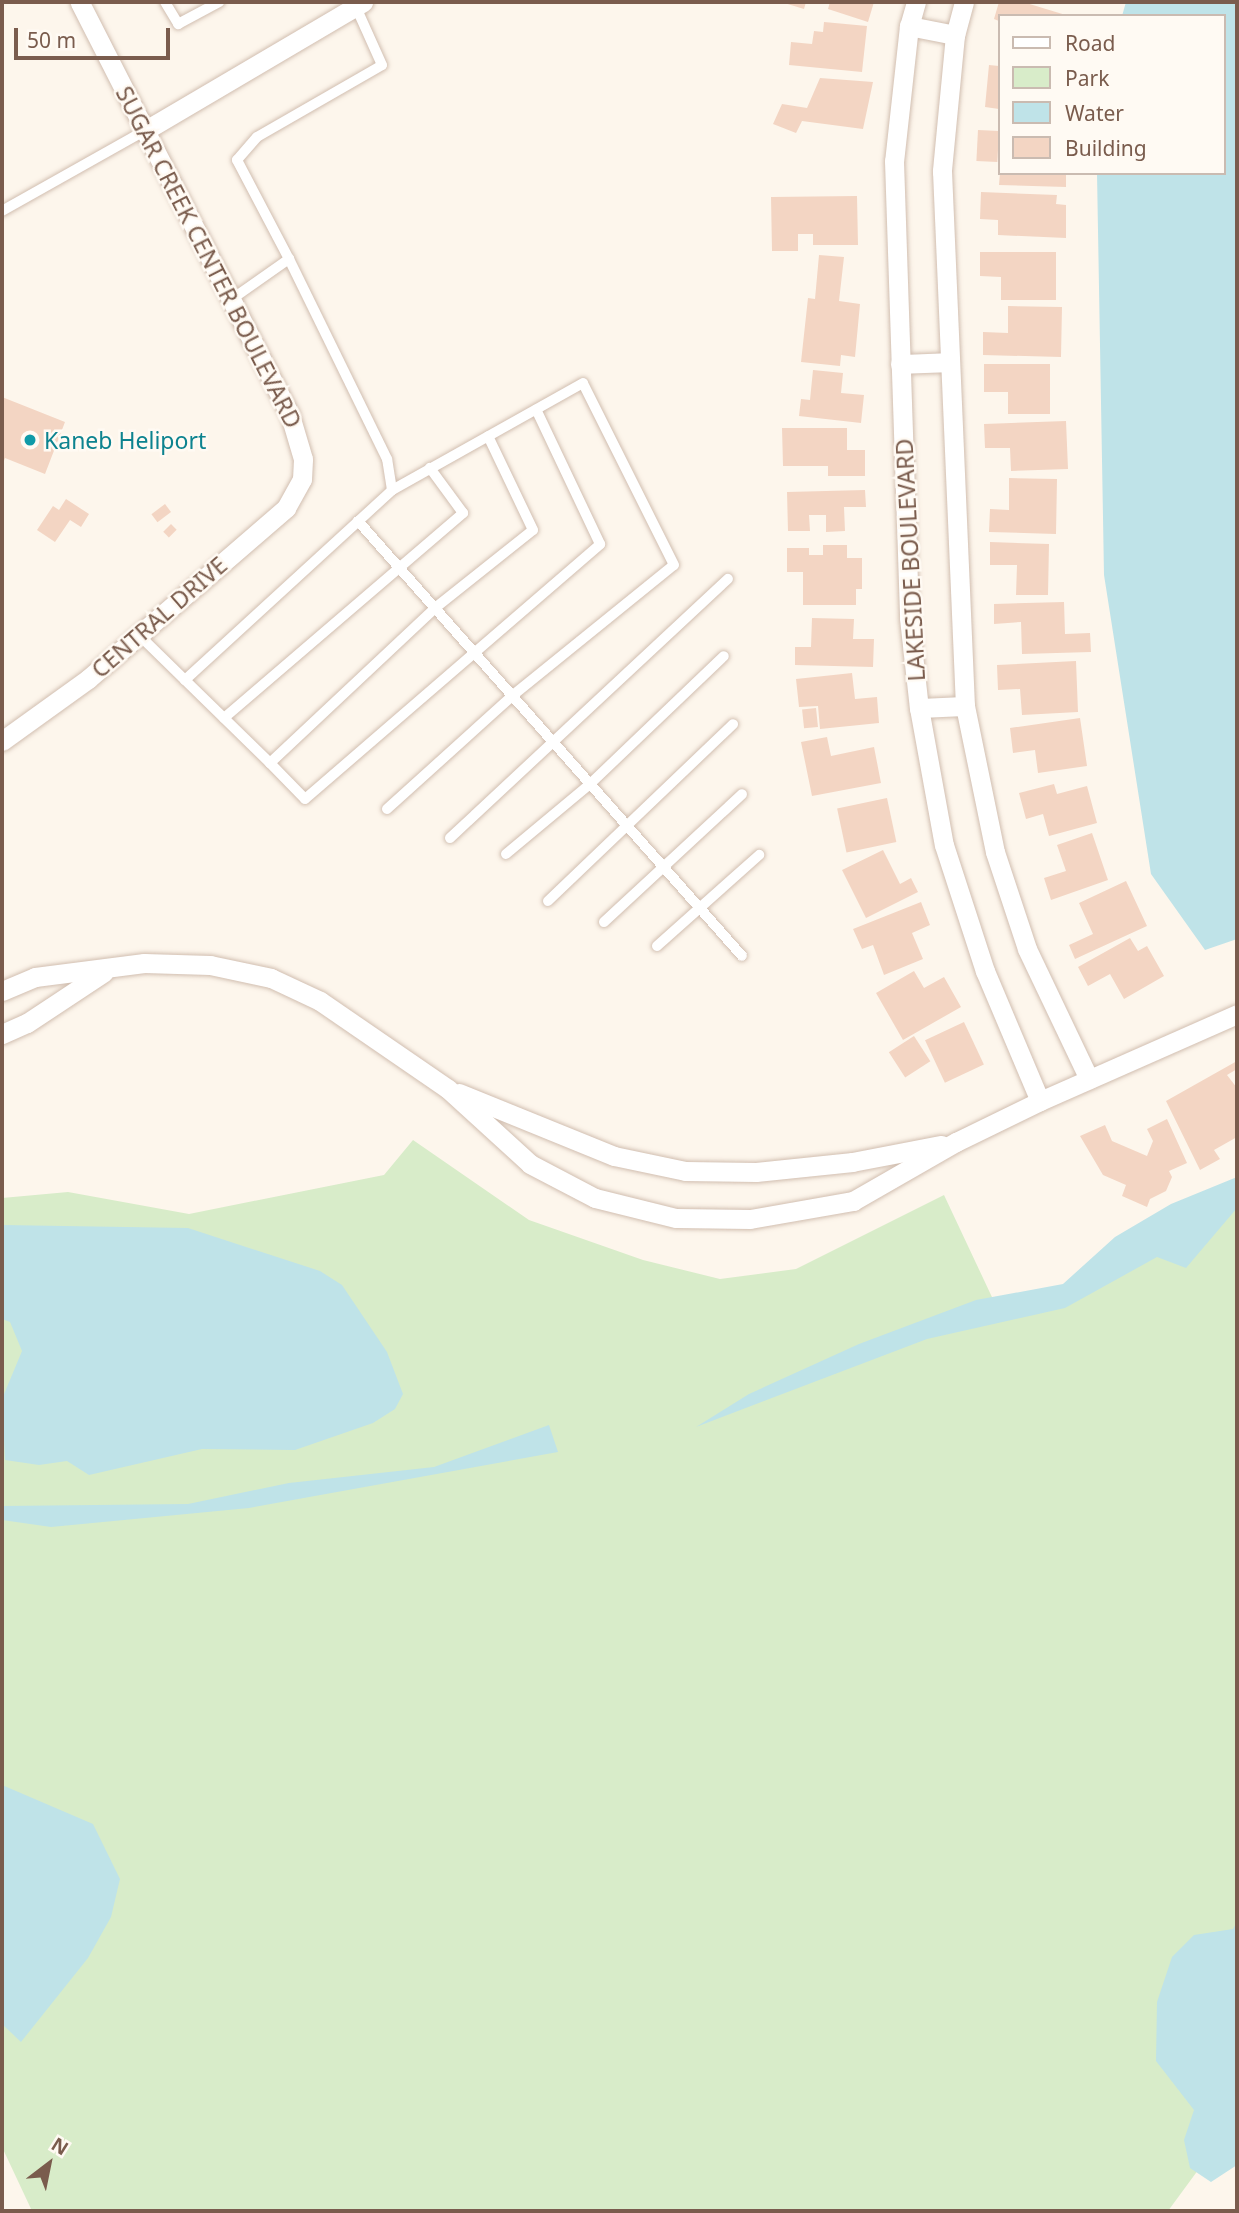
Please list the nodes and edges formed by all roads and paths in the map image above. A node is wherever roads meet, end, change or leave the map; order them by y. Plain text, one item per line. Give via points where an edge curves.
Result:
1 (80, 2) edge
2 (165, 2) edge
3 (219, 2) edge
4 (916, 2) edge
5 (964, 2) edge
6 (357, 3) edge
7 (909, 26) junction
8 (955, 35) junction
9 (146, 130) junction
10 (2, 211) edge
11 (289, 259) junction
12 (232, 299) junction
13 (949, 362) junction
14 (900, 365) junction
15 (536, 409) junction
16 (488, 436) junction
17 (430, 468) junction
18 (302, 480) joint
19 (392, 490) junction
20 (358, 521) junction
21 (401, 570) junction
22 (728, 579) dead end
23 (435, 608) junction
24 (139, 635) junction
25 (475, 653) junction
26 (724, 656) dead end
27 (185, 680) junction
28 (512, 696) junction
29 (965, 706) junction
30 (919, 708) junction
31 (224, 718) junction
32 (733, 724) dead end
33 (2, 741) edge
34 (555, 744) junction
35 (270, 763) junction
36 (590, 784) junction
37 (742, 794) dead end
38 (387, 809) dead end
39 (628, 827) junction
40 (450, 838) dead end
41 (506, 854) dead end
42 (759, 855) dead end
43 (664, 868) junction
44 (548, 901) dead end
45 (701, 909) junction
46 (604, 922) dead end
47 (657, 946) dead end
48 (742, 956) dead end
49 (107, 969) junction
50 (2, 991) edge
51 (1237, 1014) edge
52 (2, 1034) edge
53 (1089, 1079) junction
54 (449, 1089) junction
55 (1040, 1101) junction
56 (956, 1142) junction

1 - 9 street, SUGAR CREEK CENTER BOULEVARD
2 - 3 lane via 178,24
4 - 7 street, LAKESIDE BOULEVARD
5 - 8 street, LAKESIDE BOULEVARD
6 - 9 street
6 - 11 lane via 382,65 257,137 237,160
7 - 8 street
7 - 14 street, LAKESIDE BOULEVARD via 894,161
8 - 13 street, LAKESIDE BOULEVARD via 942,171
9 - 10 lane
9 - 12 street, SUGAR CREEK CENTER BOULEVARD
11 - 12 lane
11 - 19 lane via 387,459
12 - 18 street, SUGAR CREEK CENTER BOULEVARD via 290,415 303,459
13 - 14 street
13 - 29 street, LAKESIDE BOULEVARD
14 - 30 street, LAKESIDE BOULEVARD via 909,618
15 - 16 lane
15 - 25 lane via 600,544
15 - 28 lane via 583,383 674,565
16 - 17 lane
16 - 23 lane via 533,530
17 - 19 lane
17 - 21 lane via 463,513
18 - 24 street, CENTRAL DRIVE via 286,508
19 - 20 lane
20 - 21 lane
20 - 27 lane
21 - 23 lane
21 - 31 lane
22 - 34 lane
23 - 25 lane
23 - 35 lane
24 - 27 lane
24 - 33 street, CENTRAL DRIVE via 88,679
25 - 28 lane
25 - 35 lane via 305,799
26 - 36 lane
27 - 31 lane
28 - 34 lane
28 - 38 lane
29 - 30 street
29 - 53 street, LAKESIDE BOULEVARD via 1007,888 1027,949
30 - 55 street, LAKESIDE BOULEVARD via 944,845 985,971
31 - 35 lane
32 - 39 lane
34 - 36 lane
34 - 40 lane
36 - 39 lane
36 - 41 lane
37 - 43 lane
39 - 43 lane
39 - 44 lane
42 - 45 lane
43 - 45 lane
43 - 46 lane
45 - 47 lane
45 - 48 lane
49 - 50 street via 35,978
49 - 52 street via 27,1023
49 - 54 street via 144,963 210,965 271,978 320,1001
51 - 53 street
53 - 55 street
54 - 56 street via 614,1156 685,1171 770,1171 852,1162
54 - 56 street via 530,1164 595,1198 676,1218 750,1219 853,1202
55 - 56 street

